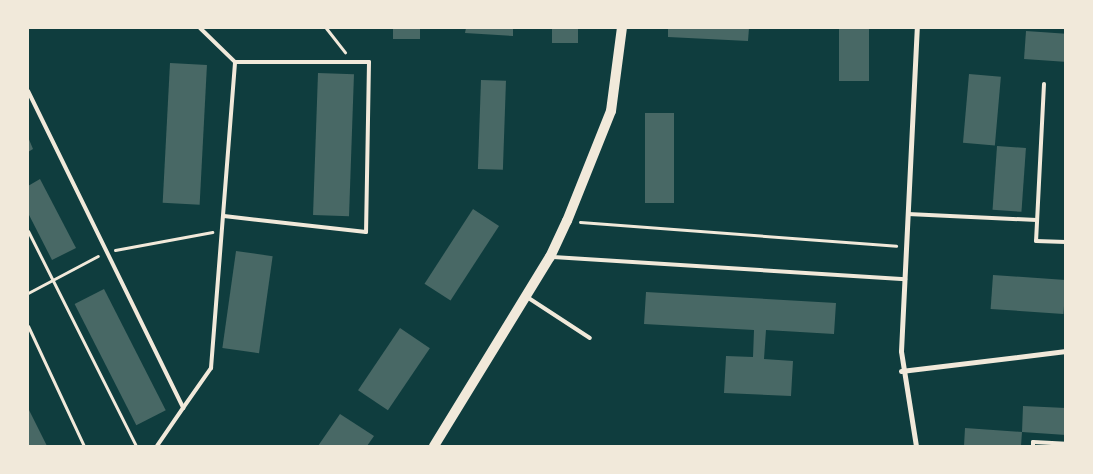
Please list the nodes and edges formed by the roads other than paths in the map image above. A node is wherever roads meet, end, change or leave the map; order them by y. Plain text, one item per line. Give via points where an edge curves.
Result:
1 (200, 28) edge
2 (622, 28) edge
3 (917, 28) edge
4 (235, 62) junction
5 (1044, 84) dead end
6 (28, 91) edge
7 (908, 214) junction
8 (224, 216) junction
9 (1037, 220) junction
10 (1066, 242) edge
11 (550, 257) junction
12 (905, 279) junction
13 (525, 296) junction
14 (590, 338) dead end
15 (1066, 351) edge
16 (901, 371) junction
17 (183, 408) junction
18 (1066, 444) edge
19 (157, 446) edge
20 (434, 446) edge
21 (916, 446) edge
22 (1033, 446) edge

1 - 4 lane
2 - 11 main road via 611,111
3 - 7 street
4 - 8 lane
4 - 8 lane via 369,62 366,232
5 - 9 lane
6 - 17 lane
7 - 9 lane
7 - 12 street
8 - 17 lane via 211,368
9 - 10 lane via 1036,241
11 - 12 lane
11 - 13 main road
12 - 16 street
13 - 14 lane
13 - 20 main road
15 - 16 street
16 - 21 street
17 - 19 lane
18 - 22 lane via 1034,442

